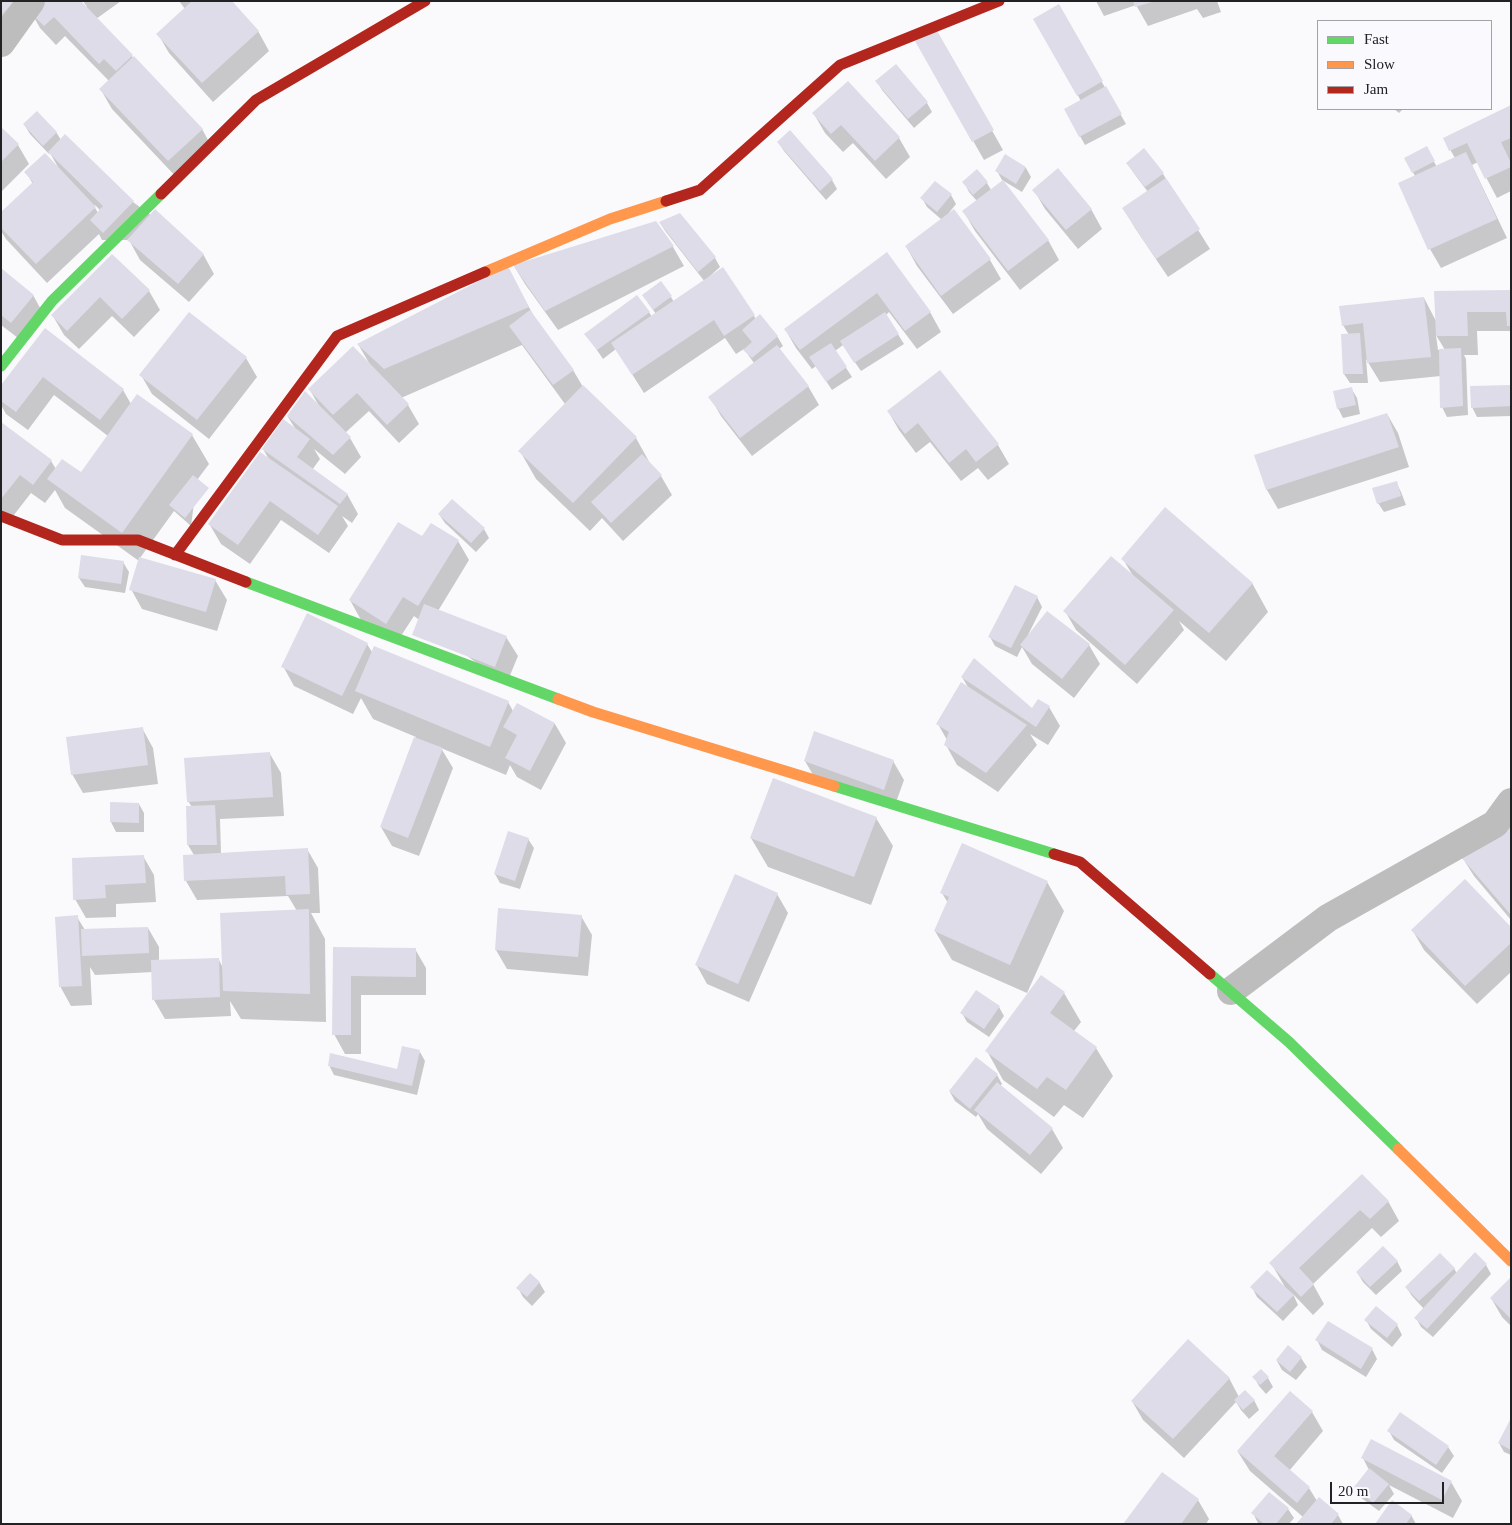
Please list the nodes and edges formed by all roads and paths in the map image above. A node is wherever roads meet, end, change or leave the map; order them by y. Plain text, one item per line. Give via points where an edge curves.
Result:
1 (31, 1) edge
2 (425, 1) edge
3 (999, 1) edge
4 (1, 43) edge
5 (1, 366) edge
6 (1, 516) edge
7 (175, 555) junction
8 (1511, 802) edge
9 (1231, 991) junction
10 (1511, 1261) edge

1 - 4 street
2 - 5 street via 256,100 52,301
3 - 7 street via 840,65 700,190 610,220 337,336
6 - 7 street via 62,540 138,540
7 - 9 street via 593,712 1080,862
8 - 9 street via 1496,824 1328,918
9 - 10 street via 1289,1042

